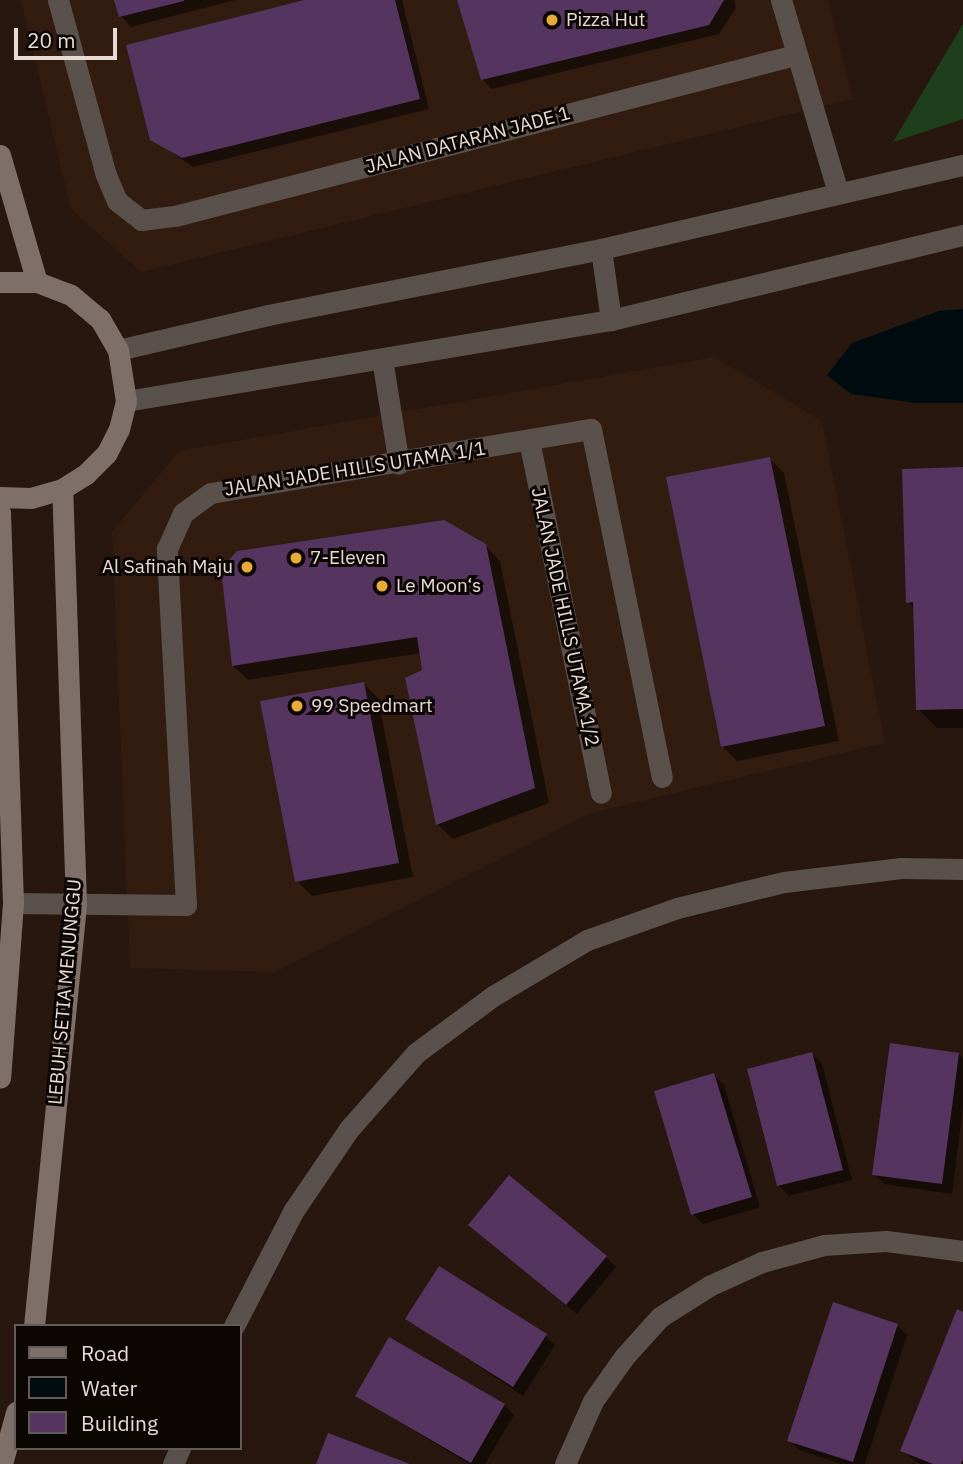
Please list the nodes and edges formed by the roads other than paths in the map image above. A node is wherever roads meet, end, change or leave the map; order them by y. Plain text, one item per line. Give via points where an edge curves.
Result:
1 (58, 0) edge
2 (781, 0) edge
3 (795, 55) junction
4 (0, 155) edge
5 (963, 164) edge
6 (838, 193) junction
7 (963, 235) edge
8 (601, 249) junction
9 (0, 282) edge
10 (37, 282) junction
11 (611, 320) junction
12 (118, 350) junction
13 (382, 359) junction
14 (126, 401) junction
15 (529, 440) junction
16 (399, 464) junction
17 (62, 489) junction
18 (0, 497) edge
19 (0, 512) edge
20 (662, 776) dead end
21 (601, 793) dead end
22 (963, 869) edge
23 (13, 903) junction
24 (76, 904) junction
25 (0, 1078) edge
26 (963, 1251) edge
27 (34, 1324) edge
28 (235, 1324) edge
29 (14, 1419) edge
30 (2, 1464) edge
31 (565, 1464) edge

1 - 3 street, JALAN DATARAN JADE 1 via 106,175 117,201 141,219 175,216
2 - 3 street
3 - 6 street
4 - 10 street
5 - 6 street
6 - 8 street
7 - 11 street
8 - 11 street
8 - 12 street via 268,315
9 - 10 street
10 - 12 street via 71,295 100,319
11 - 13 street
12 - 14 street
13 - 14 street
13 - 16 street
14 - 17 street via 106,454
15 - 16 street, JALAN JADE HILLS UTAMA 1/1
15 - 20 street, JALAN JADE HILLS UTAMA 1/1 via 591,429
15 - 21 street, JALAN JADE HILLS UTAMA 1/2
16 - 24 street, JALAN JADE HILLS UTAMA 1/1 via 211,493 183,513 167,549 186,905
17 - 18 street via 31,498
17 - 24 street, LEBUH SETIA MENUNGGU
19 - 23 street
22 - 28 street via 901,868 784,882 677,908 587,940 493,996 416,1053 349,1129 294,1210
23 - 24 street
23 - 25 street
24 - 27 street, LEBUH SETIA MENUNGGU
26 - 31 street via 886,1241 824,1245 762,1262 709,1286 660,1317 624,1357 593,1401
29 - 30 street

